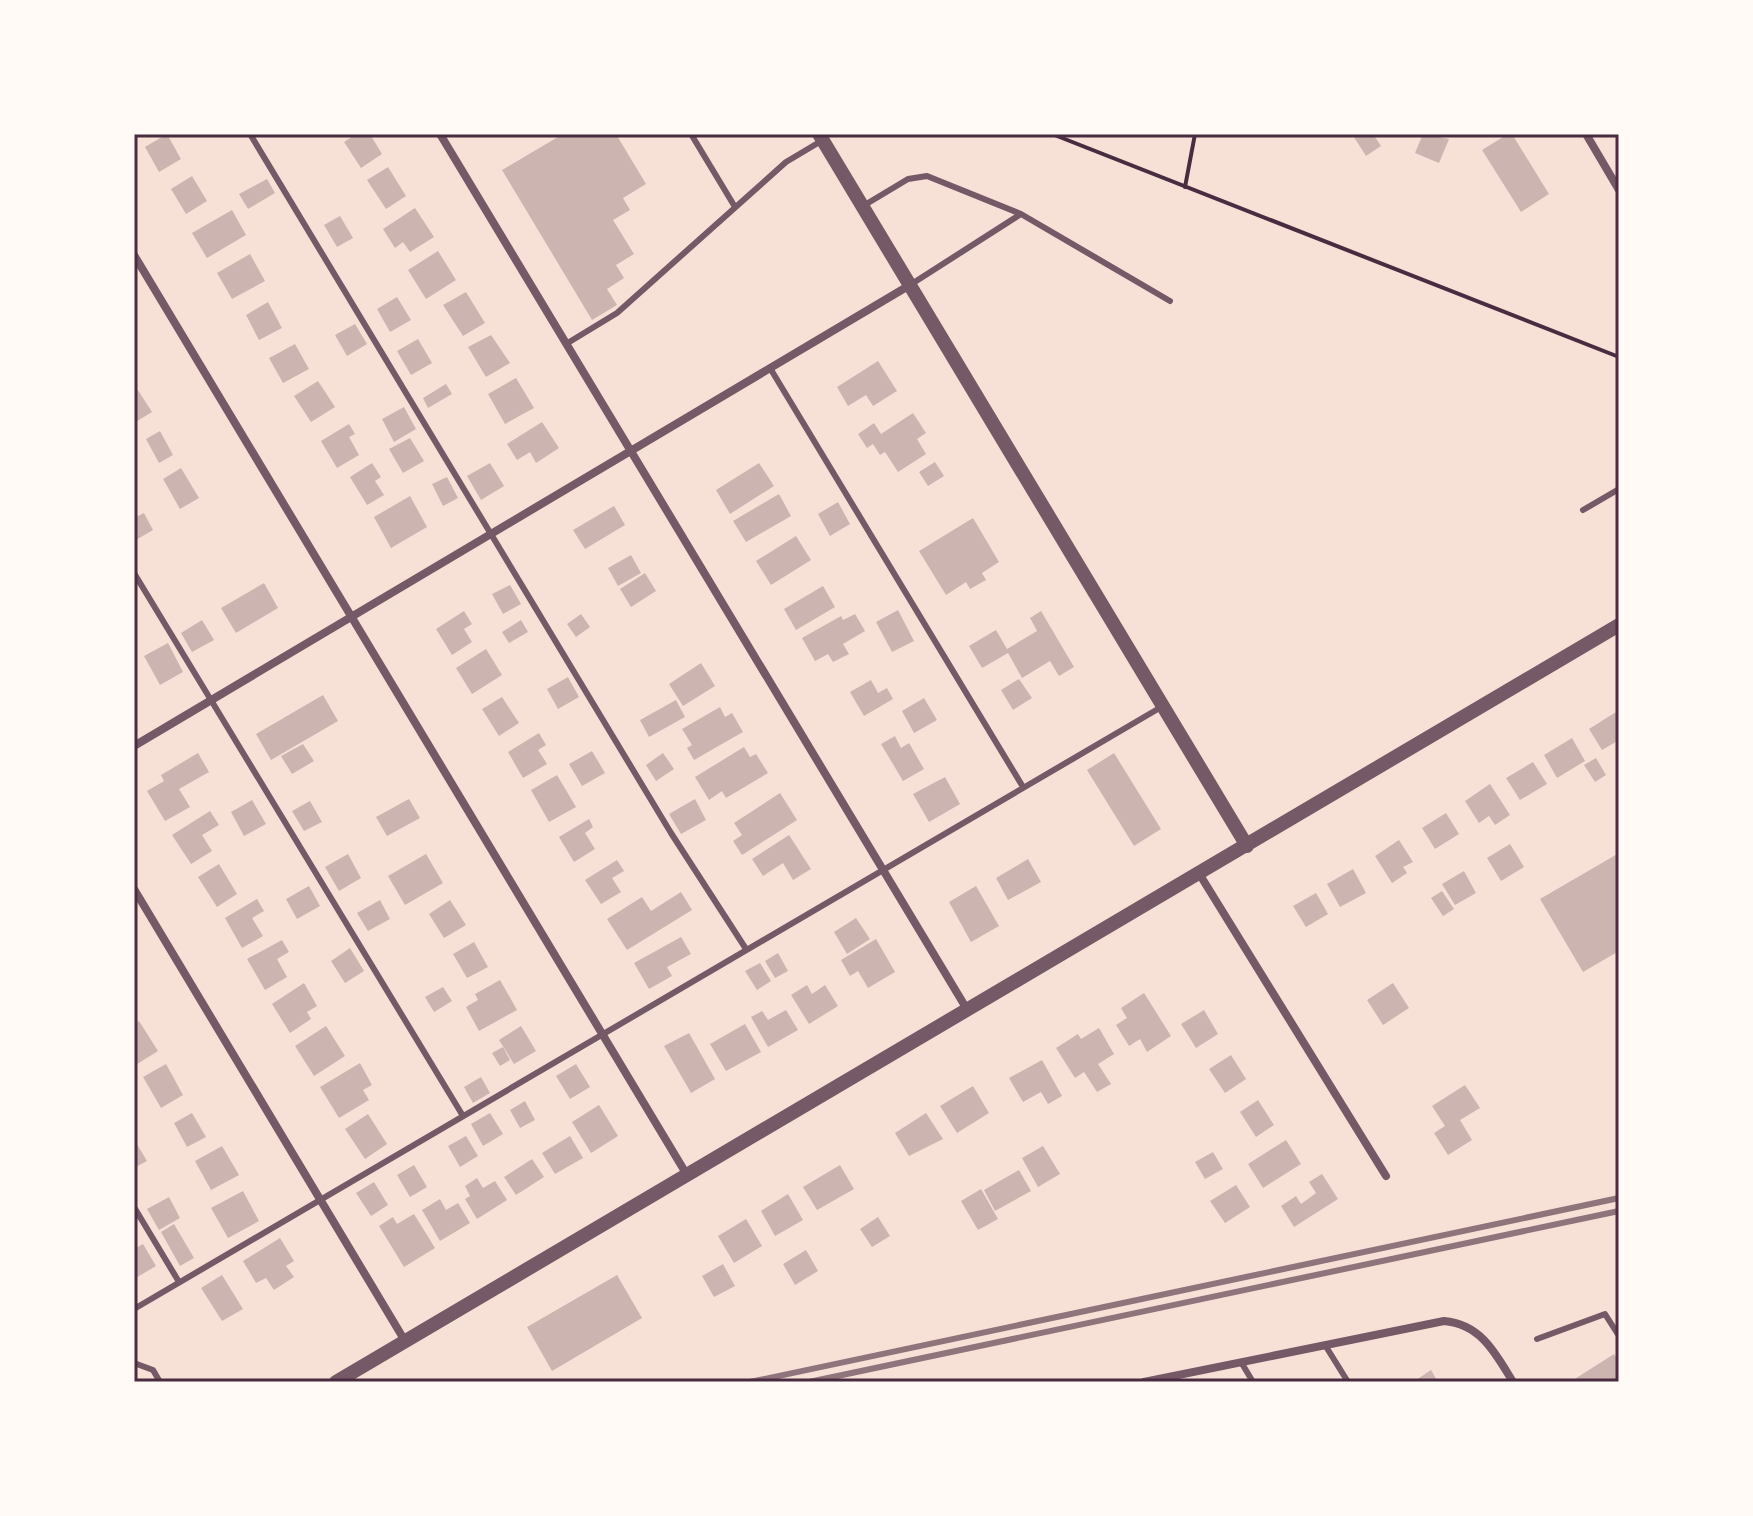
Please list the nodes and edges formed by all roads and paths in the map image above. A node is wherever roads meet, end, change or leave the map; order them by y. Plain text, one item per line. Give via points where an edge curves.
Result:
1 (250, 134) edge
2 (440, 134) edge
3 (691, 134) edge
4 (1052, 134) edge
5 (1195, 134) edge
6 (1586, 134) edge
7 (821, 137) edge
8 (1185, 187) junction
9 (1619, 190) edge
10 (862, 206) junction
11 (735, 207) junction
12 (1021, 214) junction
13 (134, 255) edge
14 (910, 285) junction
15 (1170, 301) dead end
16 (566, 344) junction
17 (1619, 357) edge
18 (770, 368) junction
19 (631, 451) junction
20 (1619, 489) edge
21 (1583, 510) dead end
22 (490, 534) junction
23 (134, 573) edge
24 (351, 617) junction
25 (1619, 625) edge
26 (211, 700) junction
27 (1163, 706) junction
28 (134, 746) edge
29 (1023, 787) junction
30 (1247, 846) junction
31 (882, 869) junction
32 (1200, 875) junction
33 (134, 889) edge
34 (746, 949) junction
35 (968, 1012) junction
36 (602, 1034) junction
37 (463, 1116) junction
38 (687, 1175) junction
39 (1386, 1176) dead end
40 (320, 1200) junction
41 (134, 1207) edge
42 (179, 1282) junction
43 (134, 1309) edge
44 (1619, 1336) edge
45 (1537, 1339) dead end
46 (405, 1341) junction
47 (1325, 1345) junction
48 (1241, 1362) junction
49 (134, 1363) edge
50 (160, 1382) edge
51 (336, 1382) edge
52 (1144, 1382) edge
53 (1253, 1382) edge
54 (1348, 1382) edge
55 (1513, 1382) edge

1 - 22 lane
2 - 16 street
3 - 11 lane
4 - 8 path
5 - 8 path
6 - 9 street
7 - 10 street
7 - 11 lane
8 - 17 path
10 - 12 lane via 908,179 927,176
10 - 14 street
11 - 16 lane via 617,313
12 - 14 lane
12 - 15 lane
13 - 24 street
14 - 18 street
14 - 27 street
16 - 19 street
18 - 19 street
18 - 29 lane
19 - 22 street
19 - 31 street
20 - 21 lane
22 - 24 street
22 - 34 lane
23 - 26 lane
24 - 26 street
24 - 36 street
25 - 30 street
26 - 28 street
26 - 37 lane
27 - 29 lane
27 - 30 street
29 - 31 lane
30 - 32 street
31 - 34 lane
31 - 35 street
32 - 35 street
32 - 39 street
33 - 40 street
34 - 36 lane
35 - 38 street
36 - 37 lane
36 - 38 street
37 - 40 lane
38 - 46 street
40 - 42 lane
40 - 46 street
41 - 42 lane
42 - 43 lane
44 - 45 lane via 1605,1314
46 - 51 street
47 - 48 street
47 - 54 lane
47 - 55 street via 1452,1322 1486,1341
48 - 52 street
48 - 53 lane
49 - 50 lane via 153,1370

